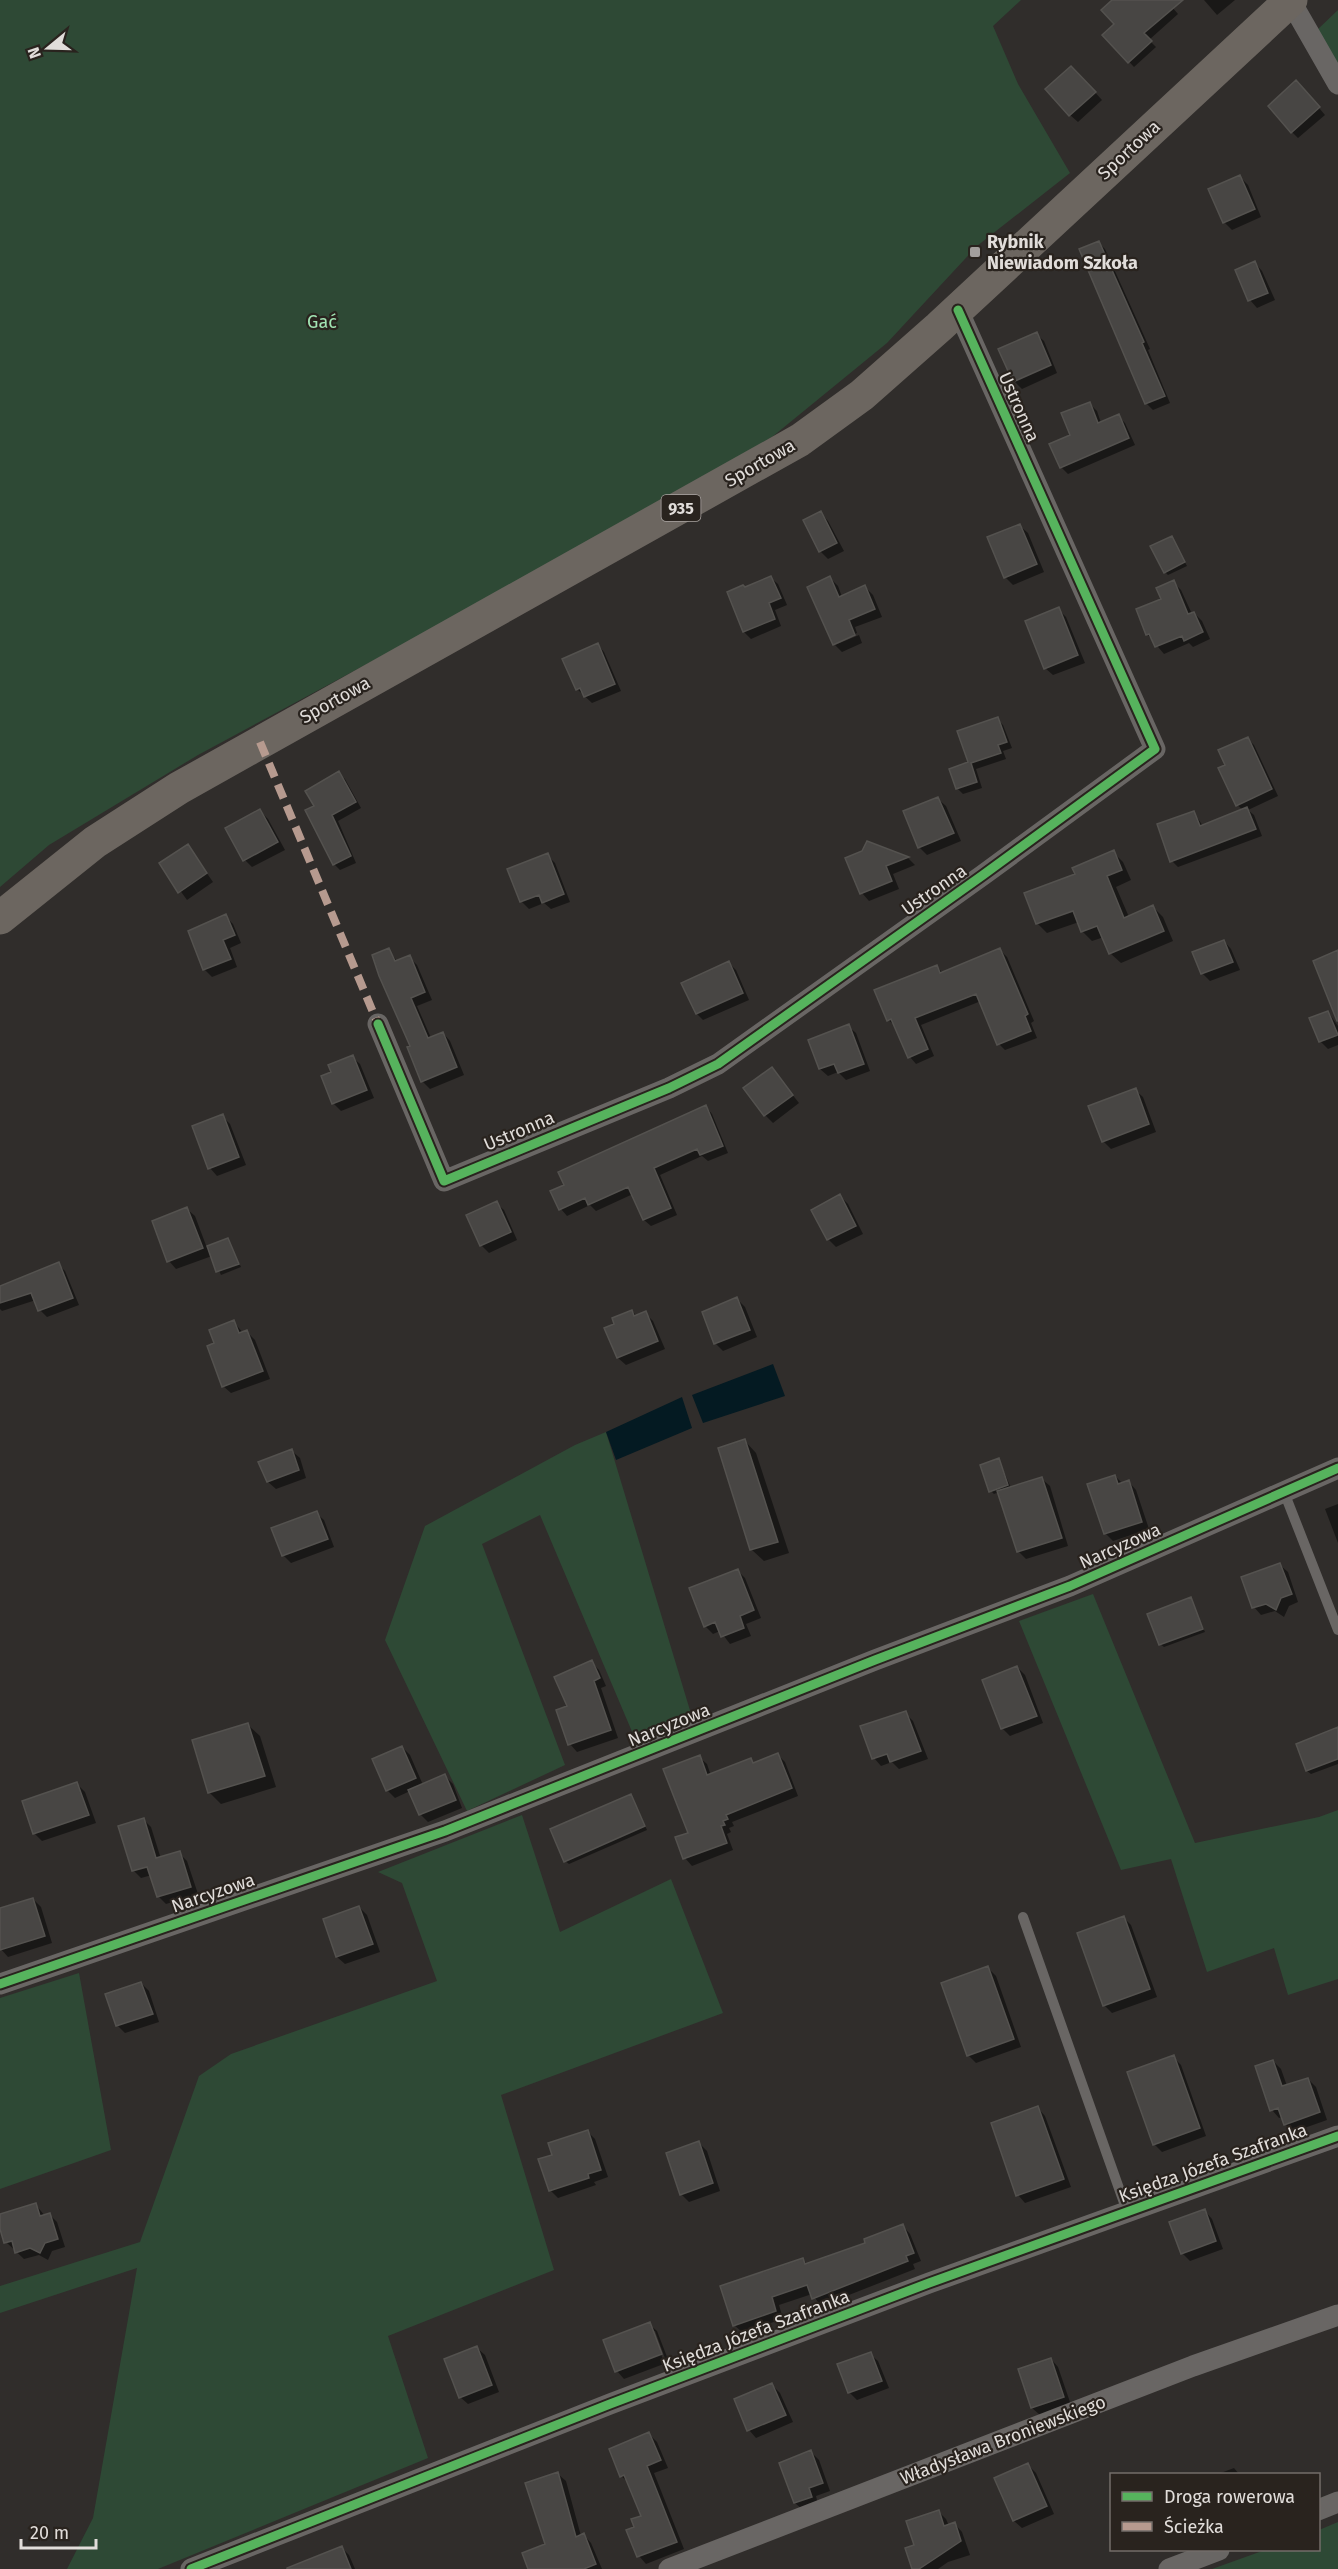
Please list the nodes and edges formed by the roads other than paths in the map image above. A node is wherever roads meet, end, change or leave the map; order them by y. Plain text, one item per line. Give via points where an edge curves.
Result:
1 (1291, 0) edge
2 (1338, 84) edge
3 (958, 310) junction
4 (0, 918) edge
5 (378, 1024) dead end
6 (1338, 1468) edge
7 (1284, 1492) junction
8 (1338, 1630) edge
9 (1023, 1917) dead end
10 (0, 1984) edge
11 (1338, 2136) edge
12 (1127, 2211) junction
13 (1338, 2315) edge
14 (1338, 2502) edge
15 (1320, 2509) edge
16 (1216, 2551) edge
17 (191, 2569) edge
18 (669, 2569) edge
19 (1169, 2569) edge

1 - 2 street
1 - 3 main road, Sportowa / 935
3 - 4 main road, Sportowa / 935 via 884,377 811,433 178,788 95,842
3 - 5 street, Ustronna via 1155,749 718,1064 444,1181
6 - 7 street, Narcyzowa
7 - 8 lane
7 - 10 street, Narcyzowa via 1070,1586 445,1831
9 - 12 lane
11 - 12 street, Księdza Józefa Szafranka
12 - 17 street, Księdza Józefa Szafranka via 621,2400
13 - 18 street, Władysława Broniewskiego via 1193,2366
14 - 15 street
16 - 19 street

